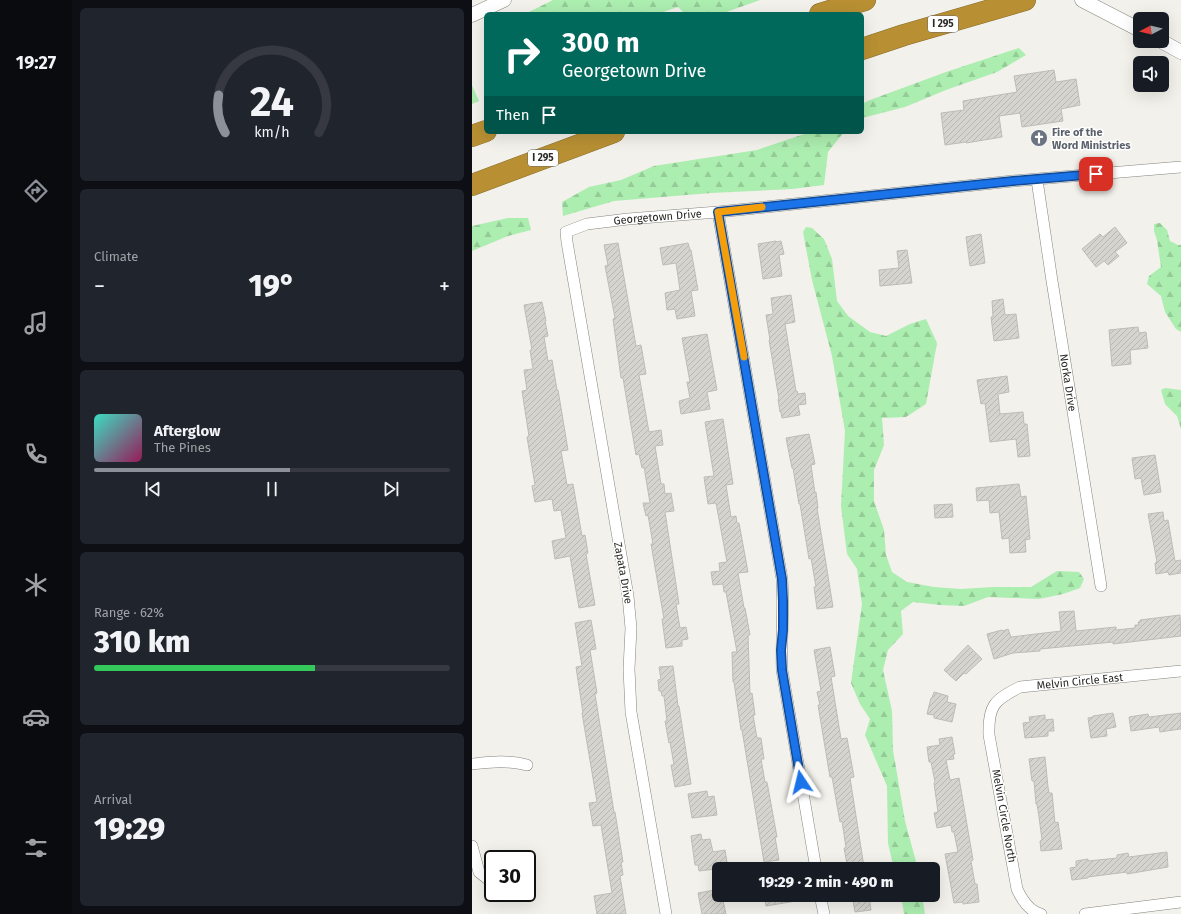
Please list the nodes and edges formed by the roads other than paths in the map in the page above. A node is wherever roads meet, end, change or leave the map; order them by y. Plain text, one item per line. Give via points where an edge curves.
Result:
1 (504, 0) edge
2 (865, 0) edge
3 (1025, 0) edge
4 (1082, 0) edge
5 (826, 12) edge
6 (472, 15) edge
7 (1133, 26) edge
8 (1169, 45) edge
9 (864, 48) edge
10 (1181, 52) edge
11 (484, 132) edge
12 (609, 134) edge
13 (472, 136) edge
14 (1181, 167) edge
15 (1036, 180) junction
16 (472, 185) edge
17 (718, 212) junction
18 (566, 232) joint
19 (1102, 586) dead end
20 (1181, 671) edge
21 (990, 714) joint
22 (472, 764) edge
23 (528, 765) dead end
24 (472, 846) edge
25 (815, 862) edge
26 (484, 876) edge
27 (821, 902) edge
28 (1181, 902) edge
29 (1038, 913) edge
30 (666, 914) edge
31 (824, 914) edge
32 (1085, 914) edge

1 - 6 street
2 - 5 highway
3 - 9 highway, I 295
4 - 7 street
8 - 10 street
11 - 13 highway
12 - 16 highway, I 295
14 - 15 street, Georgetown Drive
15 - 17 street, Georgetown Drive
15 - 19 street, Norka Drive
17 - 18 street, Georgetown Drive via 586,224
17 - 25 street via 782,579 782,670
18 - 30 street, Zapata Drive via 628,596 632,712
20 - 21 street, Melvin Circle East via 1020,687 998,700
21 - 29 street, Melvin Circle North via 989,734 1017,889 1025,903
22 - 23 street via 515,762
24 - 26 street via 479,872
27 - 31 street
28 - 32 street

